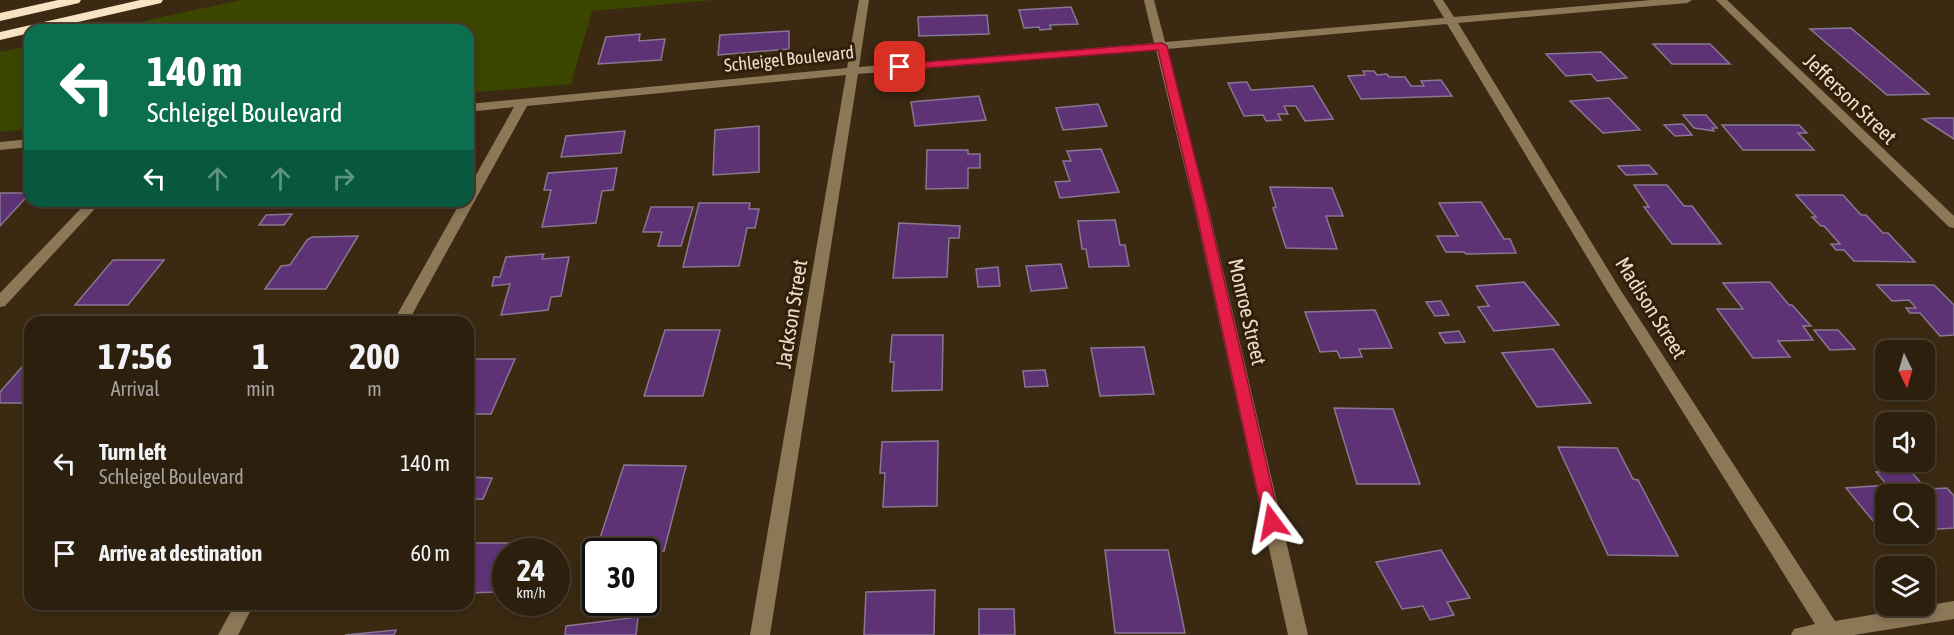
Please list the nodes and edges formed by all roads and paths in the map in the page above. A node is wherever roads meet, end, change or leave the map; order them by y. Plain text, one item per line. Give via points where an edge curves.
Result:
1 (75, 0) edge
2 (157, 0) edge
3 (864, 0) edge
4 (1149, 0) edge
5 (1438, 0) edge
6 (1687, 0) edge
7 (1721, 0) edge
8 (0, 17) edge
9 (1451, 21) junction
10 (52, 24) edge
11 (24, 30) edge
12 (0, 36) edge
13 (1162, 46) junction
14 (853, 70) junction
15 (522, 104) junction
16 (474, 108) edge
17 (24, 144) edge
18 (0, 146) edge
19 (474, 190) edge
20 (89, 207) edge
21 (465, 207) edge
22 (1954, 224) edge
23 (0, 302) edge
24 (404, 316) edge
25 (242, 610) edge
26 (1954, 610) edge
27 (1832, 633) edge
28 (228, 635) edge
29 (760, 635) edge
30 (1298, 635) edge
31 (1801, 635) edge

1 - 8 highway
2 - 10 highway
3 - 14 street, Jackson Street
4 - 13 street, Monroe Street
5 - 9 street, Madison Street
6 - 9 street, Schleigel Boulevard
7 - 22 street, Jefferson Street
9 - 13 street, Schleigel Boulevard
9 - 27 street, Madison Street via 1613,289
11 - 12 highway
13 - 14 street, Schleigel Boulevard
13 - 30 street, Monroe Street
14 - 15 street, Schleigel Boulevard
14 - 29 street, Jackson Street
15 - 16 street, Schleigel Boulevard
15 - 19 street
17 - 18 street
20 - 23 street
21 - 24 street
25 - 28 street
26 - 27 street
27 - 31 street

